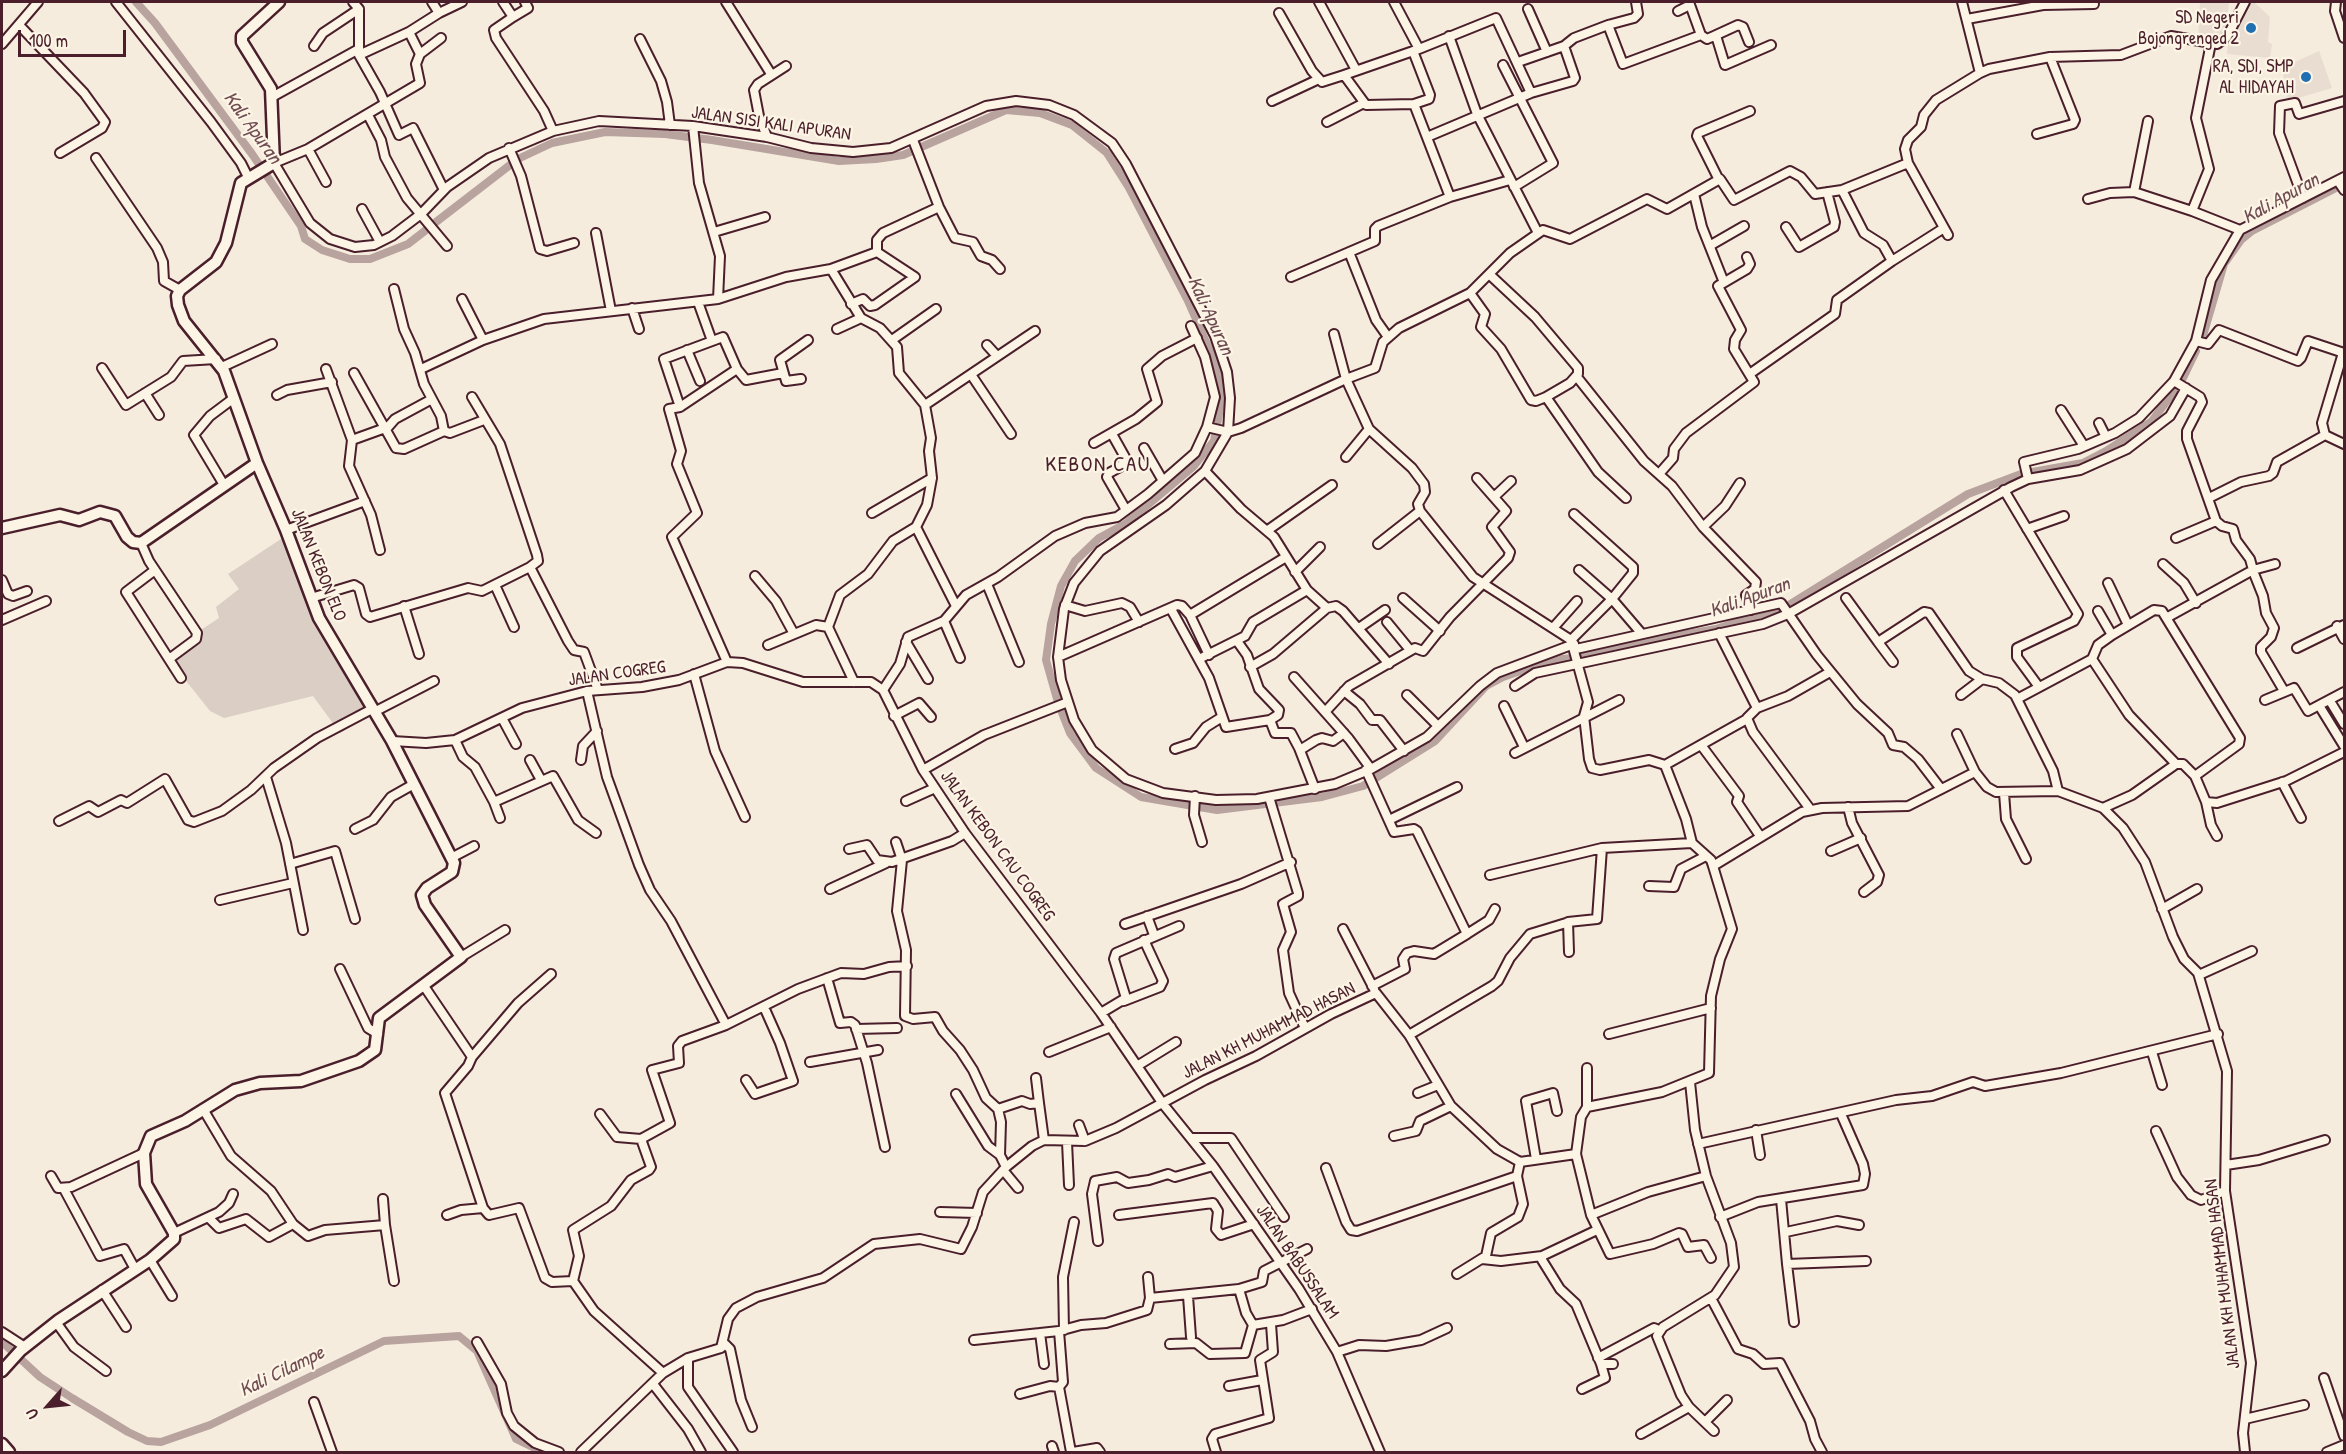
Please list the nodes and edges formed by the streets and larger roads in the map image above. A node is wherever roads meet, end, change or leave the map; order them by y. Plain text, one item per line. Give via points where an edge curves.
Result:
1 (38, 2) edge
2 (116, 2) edge
3 (279, 2) edge
4 (353, 2) edge
5 (432, 2) edge
6 (462, 2) edge
7 (503, 2) edge
8 (525, 2) edge
9 (726, 2) edge
10 (1319, 2) edge
11 (1394, 2) edge
12 (1636, 2) edge
13 (1962, 2) edge
14 (2336, 2) edge
15 (1689, 3) edge
16 (2243, 3) edge
17 (2094, 4) dead end
18 (359, 9) junction
19 (1528, 9) dead end
20 (1678, 11) dead end
21 (439, 13) junction
22 (1278, 13) dead end
23 (513, 17) junction
24 (1967, 19) junction
25 (19, 25) junction
26 (1608, 25) junction
27 (409, 32) junction
28 (1701, 35) junction
29 (1449, 36) junction
30 (1714, 36) junction
31 (441, 38) dead end
32 (2344, 38) edge
33 (640, 39) dead end
34 (1749, 42) dead end
35 (2211, 43) junction
36 (2, 44) edge
37 (1771, 45) dead end
38 (314, 46) dead end
39 (1564, 46) junction
40 (1416, 50) junction
41 (1547, 52) junction
42 (358, 53) junction
43 (420, 54) junction
44 (2050, 57) junction
45 (1518, 62) junction
46 (1503, 64) dead end
47 (786, 66) dead end
48 (1356, 70) junction
49 (1980, 73) junction
50 (771, 74) junction
51 (1344, 75) junction
52 (1319, 79) junction
53 (1532, 93) junction
54 (272, 97) junction
55 (1519, 99) junction
56 (2344, 100) edge
57 (1272, 101) dead end
58 (1364, 103) junction
59 (1414, 104) junction
60 (386, 105) junction
61 (1750, 111) dead end
62 (1477, 114) junction
63 (368, 115) junction
64 (2148, 121) dead end
65 (1327, 122) dead end
66 (670, 125) junction
67 (693, 128) junction
68 (553, 131) junction
69 (2037, 134) dead end
70 (767, 137) junction
71 (1427, 137) junction
72 (914, 143) junction
73 (509, 148) junction
74 (308, 149) junction
75 (60, 153) dead end
76 (96, 158) dead end
77 (1908, 163) junction
78 (272, 165) junction
79 (251, 175) junction
80 (2341, 179) edge
81 (1719, 180) junction
82 (327, 182) dead end
83 (1512, 183) junction
84 (444, 190) junction
85 (1842, 190) junction
86 (2344, 190) edge
87 (1827, 192) junction
88 (2134, 192) junction
89 (1694, 194) junction
90 (1450, 197) junction
91 (2303, 198) junction
92 (2088, 199) dead end
93 (939, 207) junction
94 (362, 209) dead end
95 (2192, 211) junction
96 (423, 217) junction
97 (765, 217) dead end
98 (1744, 226) dead end
99 (1786, 227) dead end
100 (2240, 230) junction
101 (714, 232) junction
102 (596, 233) dead end
103 (1538, 233) junction
104 (380, 242) junction
105 (574, 243) dead end
106 (1711, 245) junction
107 (447, 246) dead end
108 (877, 252) junction
109 (1350, 252) junction
110 (1747, 257) dead end
111 (1892, 261) junction
112 (831, 269) junction
113 (1000, 269) dead end
114 (1489, 274) junction
115 (1291, 277) dead end
116 (1723, 280) junction
117 (394, 289) dead end
118 (180, 290) junction
119 (1470, 293) junction
120 (462, 299) dead end
121 (718, 299) junction
122 (698, 302) junction
123 (851, 304) junction
124 (632, 308) junction
125 (936, 309) dead end
126 (611, 312) junction
127 (861, 318) junction
128 (1191, 326) dead end
129 (639, 329) dead end
130 (837, 329) dead end
131 (1035, 331) dead end
132 (1335, 334) dead end
133 (1388, 337) junction
134 (1197, 338) junction
135 (483, 340) junction
136 (808, 340) dead end
137 (892, 340) junction
138 (712, 341) junction
139 (2196, 341) junction
140 (272, 344) dead end
141 (987, 345) dead end
142 (687, 350) junction
143 (2344, 353) edge
144 (997, 356) junction
145 (220, 363) junction
146 (102, 368) dead end
147 (326, 369) dead end
148 (421, 369) junction
149 (737, 369) junction
150 (354, 373) dead end
151 (783, 373) junction
152 (1750, 373) junction
153 (972, 376) junction
154 (1577, 376) junction
155 (801, 379) dead end
156 (1346, 379) junction
157 (700, 381) dead end
158 (2174, 381) junction
159 (332, 382) junction
160 (2186, 388) junction
161 (145, 393) junction
162 (277, 395) dead end
163 (472, 397) dead end
164 (1545, 397) junction
165 (234, 398) junction
166 (432, 399) junction
167 (924, 405) junction
168 (680, 407) junction
169 (2061, 410) dead end
170 (159, 414) dead end
171 (484, 420) junction
172 (2099, 423) dead end
173 (385, 428) junction
174 (1209, 428) junction
175 (1369, 429) junction
176 (444, 430) junction
177 (1225, 431) junction
178 (1011, 434) dead end
179 (1112, 434) junction
180 (2325, 435) junction
181 (2106, 437) junction
182 (352, 440) junction
183 (1094, 442) dead end
184 (2344, 444) edge
185 (2084, 446) junction
186 (1144, 448) dead end
187 (1346, 457) dead end
188 (257, 463) junction
189 (1205, 471) junction
190 (1659, 474) junction
191 (2026, 474) junction
192 (932, 478) junction
193 (1477, 478) dead end
194 (1163, 481) junction
195 (1511, 481) dead end
196 (1740, 483) dead end
197 (224, 485) junction
198 (1332, 485) dead end
199 (2004, 490) junction
200 (1494, 497) junction
201 (1626, 498) dead end
202 (2209, 498) junction
203 (365, 501) junction
204 (1126, 510) junction
205 (1420, 511) junction
206 (872, 513) dead end
207 (1574, 514) dead end
208 (2064, 516) dead end
209 (2216, 521) junction
210 (916, 527) junction
211 (1703, 527) junction
212 (2, 528) edge
213 (2027, 529) junction
214 (286, 530) junction
215 (1268, 530) junction
216 (2176, 538) dead end
217 (141, 543) junction
218 (1378, 544) dead end
219 (1320, 547) dead end
220 (380, 550) dead end
221 (1286, 557) junction
222 (2163, 564) dead end
223 (2275, 564) dead end
224 (530, 567) junction
225 (155, 570) junction
226 (1580, 570) dead end
227 (2253, 571) junction
228 (1295, 572) junction
229 (755, 576) dead end
230 (2, 580) edge
231 (2108, 583) dead end
232 (987, 584) junction
233 (495, 585) junction
234 (1483, 585) junction
235 (1307, 590) junction
236 (27, 591) dead end
237 (1403, 597) dead end
238 (311, 598) junction
239 (1846, 598) dead end
240 (1612, 599) junction
241 (46, 601) dead end
242 (1577, 601) dead end
243 (2196, 603) junction
244 (1065, 605) junction
245 (405, 606) junction
246 (956, 606) junction
247 (1327, 608) junction
248 (1170, 609) junction
249 (1385, 610) dead end
250 (1751, 610) junction
251 (2098, 611) dead end
252 (1787, 613) junction
253 (1190, 615) junction
254 (2168, 617) junction
255 (2, 620) edge
256 (944, 621) junction
257 (1139, 622) junction
258 (1387, 622) dead end
259 (2128, 625) junction
260 (2341, 625) edge
261 (514, 627) dead end
262 (828, 627) junction
263 (1359, 628) junction
264 (1553, 628) junction
265 (1440, 631) junction
266 (1719, 633) junction
267 (794, 634) junction
268 (1642, 634) junction
269 (2112, 634) junction
270 (2344, 639) edge
271 (1237, 641) junction
272 (906, 642) junction
273 (1878, 642) junction
274 (768, 645) dead end
275 (2297, 648) dead end
276 (1410, 650) junction
277 (1575, 651) junction
278 (419, 654) dead end
279 (1209, 654) junction
280 (1058, 657) junction
281 (960, 658) dead end
282 (1199, 659) junction
283 (2092, 659) junction
284 (169, 660) junction
285 (727, 662) junction
286 (1019, 662) dead end
287 (1893, 662) dead end
288 (1389, 664) junction
289 (1250, 667) junction
290 (1830, 672) junction
291 (694, 674) junction
292 (1294, 677) dead end
293 (181, 678) dead end
294 (928, 679) dead end
295 (1982, 679) junction
296 (434, 681) dead end
297 (854, 682) junction
298 (1515, 686) dead end
299 (2039, 687) junction
300 (598, 690) junction
301 (883, 690) junction
302 (586, 691) junction
303 (1344, 691) junction
304 (2284, 691) junction
305 (2344, 692) edge
306 (1407, 695) dead end
307 (1961, 695) dead end
308 (2017, 699) junction
309 (1619, 700) dead end
310 (2265, 700) dead end
311 (2330, 701) junction
312 (1068, 702) junction
313 (1504, 706) dead end
314 (2320, 707) junction
315 (1757, 708) junction
316 (373, 711) junction
317 (1325, 712) junction
318 (894, 716) junction
319 (1584, 716) junction
320 (932, 717) dead end
321 (1222, 717) junction
322 (502, 718) junction
323 (1747, 719) junction
324 (1269, 720) junction
325 (2344, 724) edge
326 (1438, 726) junction
327 (597, 731) junction
328 (1344, 733) junction
329 (1957, 734) dead end
330 (455, 740) junction
331 (392, 741) junction
332 (516, 744) dead end
333 (1701, 746) junction
334 (2344, 746) edge
335 (1524, 747) junction
336 (1175, 749) dead end
337 (1300, 750) junction
338 (1404, 751) junction
339 (2344, 752) edge
340 (1515, 753) dead end
341 (530, 760) dead end
342 (581, 760) dead end
343 (2176, 764) junction
344 (1665, 765) junction
345 (924, 770) junction
346 (1368, 771) junction
347 (1975, 772) junction
348 (2195, 776) junction
349 (266, 777) junction
350 (541, 780) junction
351 (2282, 782) junction
352 (414, 784) junction
353 (1457, 787) dead end
354 (936, 788) junction
355 (1315, 789) junction
356 (1941, 789) junction
357 (2058, 791) junction
358 (2004, 793) junction
359 (1194, 798) junction
360 (1269, 799) junction
361 (906, 801) dead end
362 (494, 802) junction
363 (2206, 802) junction
364 (1848, 807) junction
365 (2103, 808) junction
366 (1810, 809) junction
367 (745, 817) dead end
368 (500, 818) dead end
369 (2301, 818) dead end
370 (1389, 820) junction
371 (59, 821) dead end
372 (355, 829) dead end
373 (596, 833) dead end
374 (965, 833) junction
375 (1760, 836) junction
376 (2217, 836) dead end
377 (1861, 838) junction
378 (1202, 842) dead end
379 (896, 843) dead end
380 (1692, 843) junction
381 (474, 846) dead end
382 (1602, 848) junction
383 (849, 849) dead end
384 (1831, 851) dead end
385 (1706, 856) junction
386 (451, 858) junction
387 (2026, 859) dead end
388 (902, 860) junction
389 (1291, 862) junction
390 (886, 863) junction
391 (290, 864) junction
392 (1713, 866) junction
393 (1490, 875) dead end
394 (293, 883) junction
395 (1649, 886) dead end
396 (830, 889) dead end
397 (2197, 889) dead end
398 (1864, 892) dead end
399 (220, 900) dead end
400 (1495, 909) dead end
401 (2162, 909) junction
402 (1147, 916) junction
403 (355, 919) dead end
404 (1566, 923) junction
405 (1125, 924) dead end
406 (1179, 926) dead end
407 (1342, 929) dead end
408 (303, 930) dead end
409 (505, 930) dead end
410 (1467, 934) junction
411 (1154, 935) junction
412 (1144, 940) junction
413 (2252, 951) dead end
414 (1569, 952) dead end
415 (461, 957) junction
416 (907, 966) junction
417 (340, 969) dead end
418 (551, 974) dead end
419 (2199, 975) junction
420 (827, 978) junction
421 (424, 986) junction
422 (1374, 990) junction
423 (1124, 1001) junction
424 (764, 1007) junction
425 (1711, 1008) junction
426 (1101, 1013) junction
427 (726, 1025) junction
428 (1111, 1027) junction
429 (897, 1028) dead end
430 (1305, 1028) junction
431 (856, 1029) junction
432 (378, 1034) junction
433 (1609, 1034) dead end
434 (2218, 1034) junction
435 (1409, 1035) junction
436 (1176, 1042) dead end
437 (878, 1050) dead end
438 (863, 1052) junction
439 (1048, 1052) dead end
440 (2152, 1052) junction
441 (471, 1057) junction
442 (810, 1062) dead end
443 (1137, 1066) junction
444 (1587, 1068) dead end
445 (1036, 1078) dead end
446 (746, 1080) dead end
447 (1690, 1082) junction
448 (1438, 1085) junction
449 (2162, 1085) dead end
450 (1418, 1093) dead end
451 (956, 1094) dead end
452 (1039, 1103) junction
453 (1163, 1104) junction
454 (1451, 1106) junction
455 (1587, 1107) junction
456 (203, 1109) junction
457 (998, 1109) junction
458 (1557, 1111) dead end
459 (600, 1114) dead end
460 (1840, 1114) junction
461 (1079, 1125) dead end
462 (1756, 1130) junction
463 (2156, 1131) dead end
464 (1394, 1136) dead end
465 (1191, 1138) junction
466 (641, 1139) junction
467 (1044, 1140) junction
468 (2325, 1140) dead end
469 (1085, 1141) junction
470 (1067, 1142) junction
471 (1698, 1144) junction
472 (885, 1147) dead end
473 (144, 1153) junction
474 (1576, 1154) junction
475 (1000, 1155) junction
476 (1761, 1155) dead end
477 (1536, 1160) junction
478 (1520, 1162) junction
479 (2226, 1165) junction
480 (1213, 1166) junction
481 (1326, 1168) dead end
482 (1005, 1169) junction
483 (51, 1176) dead end
484 (1516, 1176) junction
485 (1706, 1176) junction
486 (1069, 1185) dead end
487 (1018, 1188) dead end
488 (64, 1189) junction
489 (2224, 1191) junction
490 (232, 1194) dead end
491 (383, 1199) dead end
492 (1781, 1199) junction
493 (483, 1208) junction
494 (940, 1212) dead end
495 (977, 1213) junction
496 (447, 1215) dead end
497 (1119, 1215) dead end
498 (1591, 1215) junction
499 (1720, 1216) junction
500 (1284, 1217) dead end
501 (209, 1218) junction
502 (1074, 1222) dead end
503 (293, 1224) junction
504 (1254, 1224) junction
505 (385, 1225) junction
506 (1859, 1225) dead end
507 (1597, 1230) junction
508 (1786, 1232) junction
509 (174, 1233) junction
510 (1098, 1241) dead end
511 (1307, 1249) dead end
512 (1542, 1256) junction
513 (1712, 1258) dead end
514 (1482, 1259) junction
515 (150, 1260) junction
516 (1281, 1261) junction
517 (1866, 1261) dead end
518 (1787, 1264) junction
519 (135, 1269) junction
520 (1457, 1274) dead end
521 (1148, 1277) dead end
522 (394, 1281) dead end
523 (573, 1281) junction
524 (1239, 1289) junction
525 (102, 1290) junction
526 (172, 1296) dead end
527 (1188, 1296) junction
528 (1150, 1298) junction
529 (1711, 1298) junction
530 (1312, 1309) junction
531 (56, 1322) junction
532 (1794, 1322) dead end
533 (1271, 1324) junction
534 (1253, 1325) junction
535 (126, 1327) dead end
536 (1447, 1329) dead end
537 (1659, 1330) junction
538 (1061, 1331) junction
539 (2, 1332) edge
540 (1040, 1333) junction
541 (1191, 1337) dead end
542 (974, 1340) dead end
543 (477, 1342) dead end
544 (1170, 1344) dead end
545 (721, 1348) junction
546 (19, 1351) junction
547 (1337, 1352) junction
548 (688, 1358) junction
549 (1600, 1361) junction
550 (1044, 1364) dead end
551 (1613, 1364) dead end
552 (2, 1371) edge
553 (106, 1371) dead end
554 (663, 1373) junction
555 (2324, 1378) dead end
556 (1262, 1380) junction
557 (653, 1384) junction
558 (1229, 1386) dead end
559 (1059, 1387) junction
560 (1582, 1389) dead end
561 (1020, 1394) dead end
562 (1727, 1400) dead end
563 (314, 1402) dead end
564 (2304, 1405) dead end
565 (1689, 1407) junction
566 (2245, 1419) junction
567 (1706, 1421) junction
568 (752, 1427) dead end
569 (1714, 1431) dead end
570 (1641, 1434) dead end
571 (2344, 1436) edge
572 (2, 1444) edge
573 (2344, 1445) edge
574 (9, 1452) edge
575 (332, 1452) edge
576 (560, 1452) edge
577 (581, 1452) edge
578 (701, 1452) edge
579 (733, 1452) edge
580 (1072, 1452) edge
581 (1100, 1452) edge
582 (1216, 1452) edge
583 (1380, 1452) edge
584 (1822, 1452) edge
585 (2245, 1452) edge
586 (2327, 1452) edge

1 - 25 street
2 - 79 street
3 - 54 street via 242,36 268,82
4 - 18 street
5 - 21 street
6 - 21 street
7 - 23 street
8 - 23 street via 528,8
9 - 50 street
10 - 48 street
11 - 40 street
12 - 26 street via 1636,16
13 - 24 street
14 - 32 street
15 - 20 street
15 - 28 street
16 - 35 street via 2227,37 2217,44
17 - 24 street via 2043,5
18 - 38 street via 323,33
18 - 42 street
19 - 41 street
21 - 27 street
22 - 52 street
23 - 68 street via 494,30 496,38
24 - 49 street
25 - 36 street
25 - 75 street via 84,93 105,122 102,129
26 - 28 street via 1623,64
26 - 39 street
27 - 42 street
27 - 43 street
28 - 30 street via 1707,39
29 - 40 street
29 - 45 street via 1496,18
29 - 62 street
30 - 34 street via 1738,25 1743,27
30 - 37 street via 1725,65
31 - 43 street
33 - 66 street via 661,81
35 - 44 street via 2171,36 2121,55
35 - 95 street via 2196,118 2209,169
39 - 41 street
39 - 53 street via 1575,78
40 - 48 street
40 - 59 street via 1430,95
41 - 45 street
42 - 54 street
42 - 60 street
43 - 60 street via 416,64 420,83
44 - 49 street
44 - 69 street via 2075,120 2073,124
45 - 53 street
46 - 55 street
47 - 50 street
48 - 51 street
49 - 77 street via 1936,100 1924,115 1921,127 1905,148
50 - 70 street via 753,92
51 - 52 street via 1322,82
51 - 58 street
52 - 57 street
53 - 55 street
54 - 78 street
55 - 62 street
55 - 83 street via 1552,163
56 - 91 street via 2299,114 2295,104 2280,106 2279,133
58 - 59 street
58 - 65 street
59 - 71 street
60 - 63 street
60 - 84 street via 399,135 414,128
61 - 81 street via 1698,133
62 - 71 street
62 - 83 street
63 - 74 street
63 - 96 street via 385,158 407,198
64 - 88 street
66 - 67 street, JALAN SISI KALI APURAN
66 - 68 street, JALAN SISI KALI APURAN via 615,119
67 - 70 street, JALAN SISI KALI APURAN
67 - 101 street via 699,183
68 - 73 street, JALAN SISI KALI APURAN
70 - 72 street, JALAN SISI KALI APURAN via 811,148 853,152
71 - 90 street
72 - 93 street
72 - 177 street, JALAN SISI KALI APURAN via 986,105 1016,101 1049,105 1074,115 1112,143 1215,336 1230,386
73 - 84 street, JALAN SISI KALI APURAN
73 - 105 street via 521,176 540,249 547,251
74 - 78 street
74 - 82 street
76 - 118 street via 157,249 163,262 164,282
77 - 85 street
77 - 111 street via 1946,231
78 - 79 street
78 - 104 street, JALAN SISI KALI APURAN via 319,232 355,247
79 - 118 street via 239,186 226,243 216,262
80 - 86 street
80 - 91 street
81 - 87 street via 1734,200 1790,171 1801,177 1815,194
81 - 89 street
83 - 90 street
83 - 103 street
84 - 96 street, JALAN SISI KALI APURAN
85 - 87 street
85 - 111 street via 1864,233 1883,245
87 - 99 street via 1834,227 1799,247
88 - 92 street
88 - 95 street
89 - 103 street via 1667,209 1647,199 1570,239 1548,230
89 - 106 street
90 - 109 street via 1378,226 1375,241
91 - 100 street
93 - 108 street via 883,233 877,240
93 - 113 street via 957,241 973,242 981,256
94 - 104 street
95 - 100 street
96 - 104 street, JALAN SISI KALI APURAN
96 - 107 street
97 - 101 street
98 - 106 street
100 - 139 street via 2211,280
101 - 121 street via 721,267
102 - 126 street
103 - 114 street
106 - 116 street
108 - 112 street
108 - 123 street via 915,276 875,305 870,306 863,299
109 - 115 street
109 - 133 street via 1376,320
110 - 116 street via 1747,269
111 - 152 street via 1837,300 1835,314
112 - 121 street via 786,277
112 - 123 street
114 - 119 street
114 - 154 street via 1549,331 1578,368
116 - 152 street via 1719,288 1741,330 1734,349
117 - 148 street via 402,324
118 - 145 street, JALAN KEBON ELO via 177,296 184,321
119 - 133 street
119 - 164 street via 1485,314 1481,327 1501,349 1532,400
120 - 135 street
121 - 122 street
122 - 124 street
122 - 138 street
123 - 127 street
124 - 126 street
124 - 129 street
125 - 137 street
126 - 135 street via 544,319
127 - 130 street
127 - 137 street
128 - 134 street
131 - 144 street
132 - 156 street
133 - 156 street via 1378,351 1375,368
134 - 174 street via 1214,387
134 - 179 street via 1149,367 1147,372 1157,402
135 - 148 street
136 - 151 street via 781,358
137 - 167 street via 898,353 899,373
138 - 142 street
138 - 149 street via 725,339
139 - 143 street via 2208,344 2219,330 2298,361 2308,341
139 - 158 street
140 - 145 street
141 - 144 street
142 - 157 street
142 - 168 street via 661,360
143 - 180 street via 2322,423
144 - 153 street
145 - 161 street via 183,360 171,377
145 - 165 street, JALAN KEBON ELO
146 - 161 street via 124,405
147 - 159 street
148 - 166 street
149 - 151 street via 746,380
149 - 168 street
150 - 173 street
151 - 155 street via 786,381
152 - 190 street via 1752,383 1686,433
153 - 167 street
153 - 178 street
154 - 164 street
154 - 190 street via 1635,451
156 - 175 street
156 - 177 street
158 - 160 street
158 - 181 street via 2139,418
159 - 162 street
159 - 182 street
160 - 191 street via 2169,416 2127,449 2080,470
160 - 202 street via 2202,402 2187,431 2187,439
161 - 170 street
163 - 171 street
164 - 201 street via 1599,472
165 - 188 street, JALAN KEBON ELO
165 - 197 street via 210,416 194,435
166 - 173 street
166 - 176 street
167 - 192 street via 931,438 928,451
168 - 285 street via 669,410 681,451 677,464 697,513 672,537
169 - 185 street
171 - 176 street via 450,433
171 - 224 street via 500,444 537,555 538,561
172 - 181 street
173 - 176 street via 398,450
173 - 182 street
174 - 177 street
174 - 194 street via 1195,453
175 - 187 street
175 - 205 street via 1424,484 1425,492 1418,504
177 - 189 street, JALAN SISI KALI APURAN
179 - 183 street
179 - 204 street via 1126,459 1107,477
180 - 184 street
180 - 202 street via 2277,462 2269,476 2241,482
181 - 185 street
182 - 203 street via 350,466
185 - 191 street via 2028,461 2022,464
186 - 194 street
188 - 197 street
188 - 214 street, JALAN KEBON ELO
189 - 215 street via 1241,509
189 - 244 street, JALAN SISI KALI APURAN via 1166,505 1100,551 1074,583
190 - 211 street
191 - 199 street
192 - 206 street
192 - 210 street via 927,505
193 - 200 street
194 - 204 street
195 - 200 street
196 - 211 street via 1725,506
197 - 217 street
198 - 215 street
199 - 213 street
199 - 252 street
200 - 234 street via 1506,511 1492,529 1510,554
202 - 209 street
203 - 214 street
203 - 220 street
204 - 232 street via 1111,519 1067,530
205 - 218 street
205 - 234 street
207 - 240 street via 1634,567
208 - 213 street
209 - 216 street
209 - 227 street via 2233,529
210 - 246 street
210 - 262 street via 893,541 868,574 840,596
211 - 250 street via 1756,582 1755,589 1746,595
212 - 217 street via 60,515 79,520 100,512 115,516 127,537
213 - 299 street via 2078,614 2074,621 2017,648 2017,657
214 - 238 street, JALAN KEBON ELO
215 - 221 street
217 - 225 street
219 - 228 street
221 - 228 street
221 - 253 street
222 - 243 street via 2184,583
223 - 227 street
224 - 233 street
224 - 300 street via 568,641 574,650 584,652
225 - 284 street via 197,633 196,639
225 - 284 street via 126,592
226 - 240 street
227 - 243 street
227 - 304 street via 2274,628 2261,652
228 - 235 street
229 - 267 street via 776,601
230 - 236 street via 8,594
231 - 259 street
232 - 246 street via 966,595
232 - 286 street
233 - 245 street via 482,591 468,588
233 - 261 street
234 - 264 street
234 - 265 street
235 - 247 street
235 - 271 street via 1252,622 1247,634
237 - 265 street
238 - 245 street via 354,585 359,588 368,616
238 - 316 street, JALAN KEBON ELO
239 - 273 street
240 - 268 street
240 - 277 street
241 - 255 street
242 - 264 street
243 - 254 street
244 - 257 street via 1085,611 1122,603 1130,607
244 - 280 street, JALAN SISI KALI APURAN
245 - 278 street
246 - 256 street
247 - 263 street via 1339,607
247 - 289 street via 1274,654
248 - 253 street via 1180,605
248 - 257 street
248 - 282 street
249 - 263 street
250 - 252 street via 1781,603
250 - 268 street
251 - 269 street
252 - 266 street via 1763,624
252 - 290 street
253 - 279 street
254 - 259 street via 2157,610
254 - 348 street via 2240,738 2239,744
256 - 272 street via 911,635
256 - 281 street
257 - 280 street
258 - 276 street
259 - 269 street
260 - 270 street
260 - 275 street
262 - 267 street via 816,626
262 - 297 street
263 - 288 street
264 - 277 street
265 - 276 street via 1424,651 1417,647
266 - 277 street
266 - 315 street
267 - 274 street
268 - 277 street
269 - 283 street via 2098,645
271 - 279 street
271 - 289 street
272 - 294 street
272 - 301 street via 900,664
273 - 287 street
273 - 295 street via 1928,612 1969,671
276 - 288 street
277 - 298 street
277 - 319 street via 1587,702
277 - 326 street, JALAN SISI KALI APURAN via 1497,673
279 - 282 street
280 - 312 street, JALAN SISI KALI APURAN
282 - 321 street
283 - 299 street
283 - 343 street via 2129,715
284 - 293 street
285 - 291 street, JALAN COGREG
285 - 297 street via 743,663 803,682
288 - 303 street
289 - 324 street via 1259,688 1279,710
290 - 315 street
290 - 356 street via 1888,733 1893,745 1904,747 1918,759
291 - 300 street, JALAN COGREG via 642,687
291 - 367 street via 715,751
292 - 317 street
295 - 307 street
295 - 308 street via 1999,683
296 - 316 street
297 - 301 street via 871,682
299 - 308 street
300 - 302 street, JALAN COGREG
301 - 318 street, JALAN KEBON CAU COGREG
302 - 322 street, JALAN COGREG via 522,708
302 - 327 street
303 - 317 street
303 - 338 street via 1372,720 1380,720
304 - 310 street
304 - 314 street via 2294,687 2308,711
305 - 311 street
306 - 326 street
308 - 357 street via 2053,771
309 - 319 street
311 - 314 street
311 - 325 street
312 - 345 street via 984,735
312 - 359 street, JALAN SISI KALI APURAN via 1087,744 1113,770 1151,789
313 - 335 street
314 - 334 street
315 - 323 street
316 - 331 street, JALAN KEBON ELO
316 - 349 street via 317,738
317 - 328 street
318 - 320 street via 919,703
318 - 345 street, JALAN KEBON CAU COGREG
319 - 335 street
319 - 344 street via 1588,759 1594,769 1649,760
321 - 324 street via 1228,728
321 - 336 street via 1206,727 1193,743
322 - 330 street, JALAN COGREG
322 - 332 street
323 - 333 street
323 - 366 street
324 - 337 street via 1274,732 1293,735
326 - 338 street, JALAN SISI KALI APURAN
327 - 342 street via 586,740
327 - 427 street via 607,777 650,890 671,921
328 - 337 street via 1333,741 1322,738
328 - 346 street
329 - 347 street
330 - 331 street, JALAN COGREG
330 - 362 street via 464,757 476,766
331 - 352 street, JALAN KEBON ELO
333 - 344 street
333 - 375 street via 1739,796 1737,802
335 - 340 street
337 - 355 street
338 - 346 street, JALAN SISI KALI APURAN
339 - 351 street
341 - 350 street
343 - 348 street via 2183,764
343 - 365 street via 2132,795
344 - 380 street
345 - 354 street, JALAN KEBON CAU COGREG
346 - 355 street, JALAN SISI KALI APURAN
346 - 370 street
347 - 356 street
347 - 358 street via 1987,787
348 - 363 street
349 - 371 street via 222,811 194,822 188,820 165,779 127,803 121,800 98,812 89,806
349 - 391 street
350 - 362 street
350 - 373 street via 554,777 578,820
351 - 363 street via 2233,800
351 - 369 street
352 - 372 street via 391,797 373,820
352 - 386 street, JALAN KEBON ELO
353 - 370 street
354 - 361 street
354 - 374 street, JALAN KEBON CAU COGREG
355 - 360 street, JALAN SISI KALI APURAN
356 - 364 street via 1908,806
357 - 358 street, JALAN KH MUHAMMAD HASAN
357 - 365 street, JALAN KH MUHAMMAD HASAN
358 - 387 street via 2006,819
359 - 360 street, JALAN SISI KALI APURAN
359 - 378 street
360 - 389 street
362 - 368 street
363 - 376 street
364 - 366 street
364 - 377 street
365 - 401 street, JALAN KH MUHAMMAD HASAN via 2123,828 2145,862
366 - 375 street
370 - 410 street via 1396,833 1417,831
374 - 388 street
374 - 426 street, JALAN KEBON CAU COGREG
375 - 392 street
377 - 384 street
377 - 398 street via 1879,878
379 - 388 street
380 - 382 street
380 - 385 street
381 - 386 street
382 - 393 street
382 - 404 street via 1596,919
383 - 390 street via 867,845 877,860
385 - 392 street
385 - 395 street via 1683,867 1674,887
386 - 415 street via 454,870 427,888 422,898
388 - 390 street
388 - 416 street via 897,911
389 - 402 street via 1241,884
389 - 430 street via 1298,896 1283,904 1291,932 1283,950 1289,993
390 - 396 street
391 - 394 street
391 - 403 street via 335,851
392 - 425 street via 1732,929 1713,984
394 - 399 street
394 - 408 street
397 - 401 street
400 - 410 street via 1489,920
401 - 419 street, JALAN KH MUHAMMAD HASAN via 2184,958
402 - 405 street
402 - 411 street
404 - 414 street
404 - 435 street via 1530,934 1510,958 1498,981
406 - 411 street
407 - 422 street
409 - 415 street
410 - 422 street via 1434,954 1407,953 1403,958 1405,969
411 - 412 street
412 - 423 street via 1114,956
412 - 423 street via 1163,981 1160,987
413 - 419 street
415 - 421 street
416 - 420 street
416 - 457 street via 905,1016 936,1018 973,1070 986,1098
417 - 432 street via 368,1028
418 - 441 street via 518,1003
419 - 434 street, JALAN KH MUHAMMAD HASAN
420 - 424 street
420 - 431 street via 840,1023 851,1022
421 - 432 street via 379,1018
421 - 441 street
422 - 430 street, JALAN KH MUHAMMAD HASAN
422 - 435 street, JALAN KH MUHAMMAD HASAN
423 - 426 street
424 - 427 street
424 - 446 street via 793,1081 755,1094
425 - 433 street
425 - 447 street via 1709,1073
426 - 428 street, JALAN KEBON CAU COGREG
427 - 466 street via 682,1041 678,1046 679,1063 652,1070 670,1123
428 - 439 street
428 - 443 street, JALAN KEBON CAU COGREG
429 - 431 street
430 - 453 street, JALAN KH MUHAMMAD HASAN
431 - 438 street
432 - 456 street via 375,1050 347,1067 288,1084 248,1086
434 - 440 street
434 - 479 street, JALAN KH MUHAMMAD HASAN via 2228,1087 2224,1120
435 - 448 street, JALAN KH MUHAMMAD HASAN
436 - 443 street
437 - 438 street
438 - 442 street
438 - 472 street
440 - 449 street
440 - 460 street via 1985,1086 1973,1082 1932,1096
441 - 493 street via 445,1093
443 - 453 street, JALAN KEBON CAU COGREG
444 - 455 street
445 - 452 street
447 - 455 street via 1648,1096
447 - 471 street
448 - 450 street
448 - 454 street, JALAN KH MUHAMMAD HASAN
451 - 475 street via 988,1146
452 - 457 street via 1022,1101
452 - 467 street
453 - 465 street, JALAN BABUSSALAM
453 - 469 street, JALAN KH MUHAMMAD HASAN
454 - 464 street via 1420,1121 1416,1131
454 - 478 street, JALAN KH MUHAMMAD HASAN via 1497,1149
455 - 474 street via 1581,1117
456 - 473 street via 151,1136
456 - 503 street via 231,1156 271,1191
457 - 475 street
458 - 477 street via 1553,1093 1526,1101
459 - 466 street via 617,1137
460 - 462 street
460 - 492 street via 1863,1164 1863,1185
461 - 469 street
462 - 471 street
462 - 476 street
463 - 489 street via 2176,1177 2191,1196 2201,1200
465 - 480 street, JALAN BABUSSALAM
465 - 500 street via 1231,1138
466 - 523 street via 649,1170 631,1180 610,1206 573,1230 579,1256
467 - 470 street
467 - 482 street via 1023,1151
468 - 479 street via 2259,1160
469 - 470 street
470 - 486 street
471 - 485 street
473 - 488 street
473 - 509 street via 146,1184
474 - 477 street
474 - 498 street
475 - 482 street
477 - 478 street
478 - 484 street
479 - 489 street, JALAN KH MUHAMMAD HASAN
480 - 504 street, JALAN BABUSSALAM
480 - 510 street via 1175,1178 1168,1174 1128,1183 1117,1178 1095,1181 1092,1194
481 - 484 street via 1349,1228 1357,1231
482 - 487 street
482 - 495 street via 983,1192
483 - 488 street via 58,1188
484 - 514 street via 1523,1204 1518,1217 1491,1233 1488,1251
485 - 498 street via 1648,1192
485 - 499 street
488 - 519 street via 100,1256 123,1249
489 - 566 street, JALAN KH MUHAMMAD HASAN via 2251,1362
490 - 501 street via 229,1203
491 - 505 street
492 - 499 street via 1758,1202
492 - 508 street
493 - 496 street
493 - 523 street via 489,1215 519,1208 545,1278 556,1283
494 - 495 street
495 - 545 street via 961,1249 920,1239 874,1244 823,1278 766,1294 736,1308 728,1319
497 - 504 street via 1213,1203 1218,1211 1216,1229 1221,1235
498 - 507 street
499 - 529 street via 1731,1243 1734,1267
501 - 503 street via 219,1228 246,1219 269,1237
501 - 509 street
502 - 538 street via 1063,1277
503 - 505 street via 308,1236 325,1230
504 - 516 street, JALAN BABUSSALAM
505 - 522 street
506 - 508 street via 1837,1221
507 - 512 street
507 - 513 street via 1612,1255 1679,1233 1688,1247 1704,1245
508 - 518 street
509 - 515 street via 174,1239
511 - 516 street
512 - 514 street via 1501,1262
512 - 549 street via 1555,1283 1575,1304
514 - 520 street
515 - 519 street
515 - 526 street
516 - 524 street via 1264,1271 1262,1282
516 - 530 street, JALAN BABUSSALAM
517 - 518 street
518 - 532 street
519 - 525 street
521 - 528 street
523 - 554 street via 594,1311
524 - 527 street
524 - 534 street
525 - 531 street
525 - 535 street
527 - 528 street
527 - 541 street
528 - 538 street via 1147,1310 1115,1321
529 - 537 street
529 - 584 street via 1736,1347 1764,1364 1780,1363
530 - 533 street
530 - 547 street, JALAN BABUSSALAM
531 - 546 street
531 - 553 street via 82,1354
533 - 534 street
533 - 556 street via 1273,1352 1260,1360
534 - 544 street via 1245,1353 1210,1354 1196,1343
536 - 547 street via 1421,1340 1386,1346 1359,1345
537 - 549 street via 1654,1328
537 - 565 street via 1658,1340 1672,1377
538 - 540 street
538 - 559 street via 1063,1382
539 - 546 street
540 - 542 street
540 - 550 street
543 - 576 street via 501,1384 514,1426 535,1443
545 - 548 street
545 - 568 street via 725,1344 730,1349 741,1400
546 - 552 street
547 - 583 street, JALAN BABUSSALAM
548 - 554 street
548 - 579 street via 687,1387
549 - 551 street
549 - 560 street via 1605,1378
554 - 557 street
555 - 571 street
556 - 558 street
556 - 582 street via 1269,1418 1215,1434 1212,1439
557 - 577 street
557 - 578 street
559 - 561 street
559 - 580 street
562 - 567 street
563 - 575 street
564 - 566 street
565 - 567 street
565 - 570 street
566 - 585 street, JALAN KH MUHAMMAD HASAN
567 - 569 street
572 - 574 street
573 - 586 street
580 - 581 street via 1097,1448

